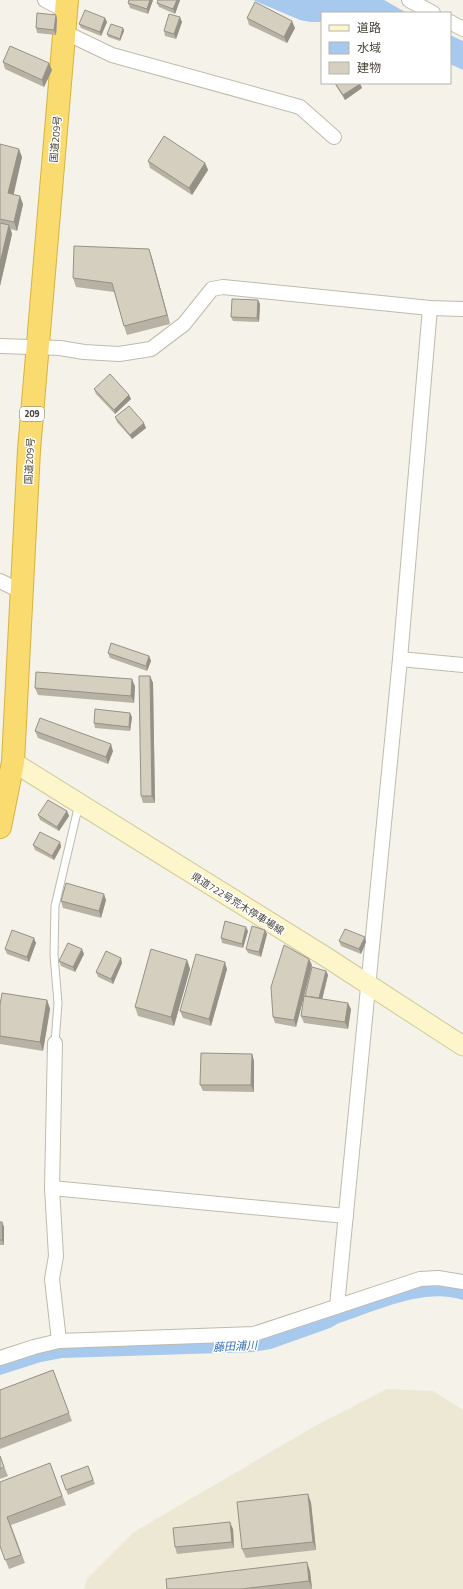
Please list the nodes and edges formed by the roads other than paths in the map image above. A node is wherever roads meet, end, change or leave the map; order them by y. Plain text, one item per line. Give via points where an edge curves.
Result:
1 (44, 0) edge
2 (409, 0) edge
3 (431, 12) edge
4 (66, 14) edge
5 (451, 23) edge
6 (463, 29) edge
7 (334, 137) dead end
8 (430, 308) junction
9 (463, 309) edge
10 (0, 346) edge
11 (38, 347) junction
12 (0, 581) edge
13 (22, 592) junction
14 (400, 659) junction
15 (463, 665) edge
16 (13, 762) junction
17 (79, 804) junction
18 (0, 827) edge
19 (369, 985) junction
20 (55, 1043) joint
21 (463, 1046) edge
22 (52, 1188) junction
23 (346, 1216) junction
24 (463, 1282) edge
25 (337, 1306) junction
26 (59, 1341) junction
27 (0, 1358) edge

1 - 4 street
2 - 3 street
4 - 7 street via 112,55 300,107
4 - 11 highway, 国道209号 / 209
5 - 6 street
8 - 9 street
8 - 11 street via 223,287 212,289 184,324 151,349 119,354
8 - 14 street
10 - 11 street
11 - 13 highway, 国道209号 / 209 via 29,450
12 - 13 street
13 - 16 highway, 国道209号 / 209
14 - 15 street
14 - 19 street
16 - 17 main road, 県道722号荒木停車場線
16 - 18 highway, 国道209号 / 209
17 - 19 main road, 県道722号荒木停車場線
17 - 20 lane via 55,906 54,955 58,1003
19 - 21 main road, 県道722号荒木停車場線
19 - 23 street
20 - 22 street
22 - 23 street
22 - 26 street via 56,1256 52,1279
23 - 25 street
24 - 25 street via 438,1278 420,1279
25 - 26 street via 254,1334 240,1336
26 - 27 street

